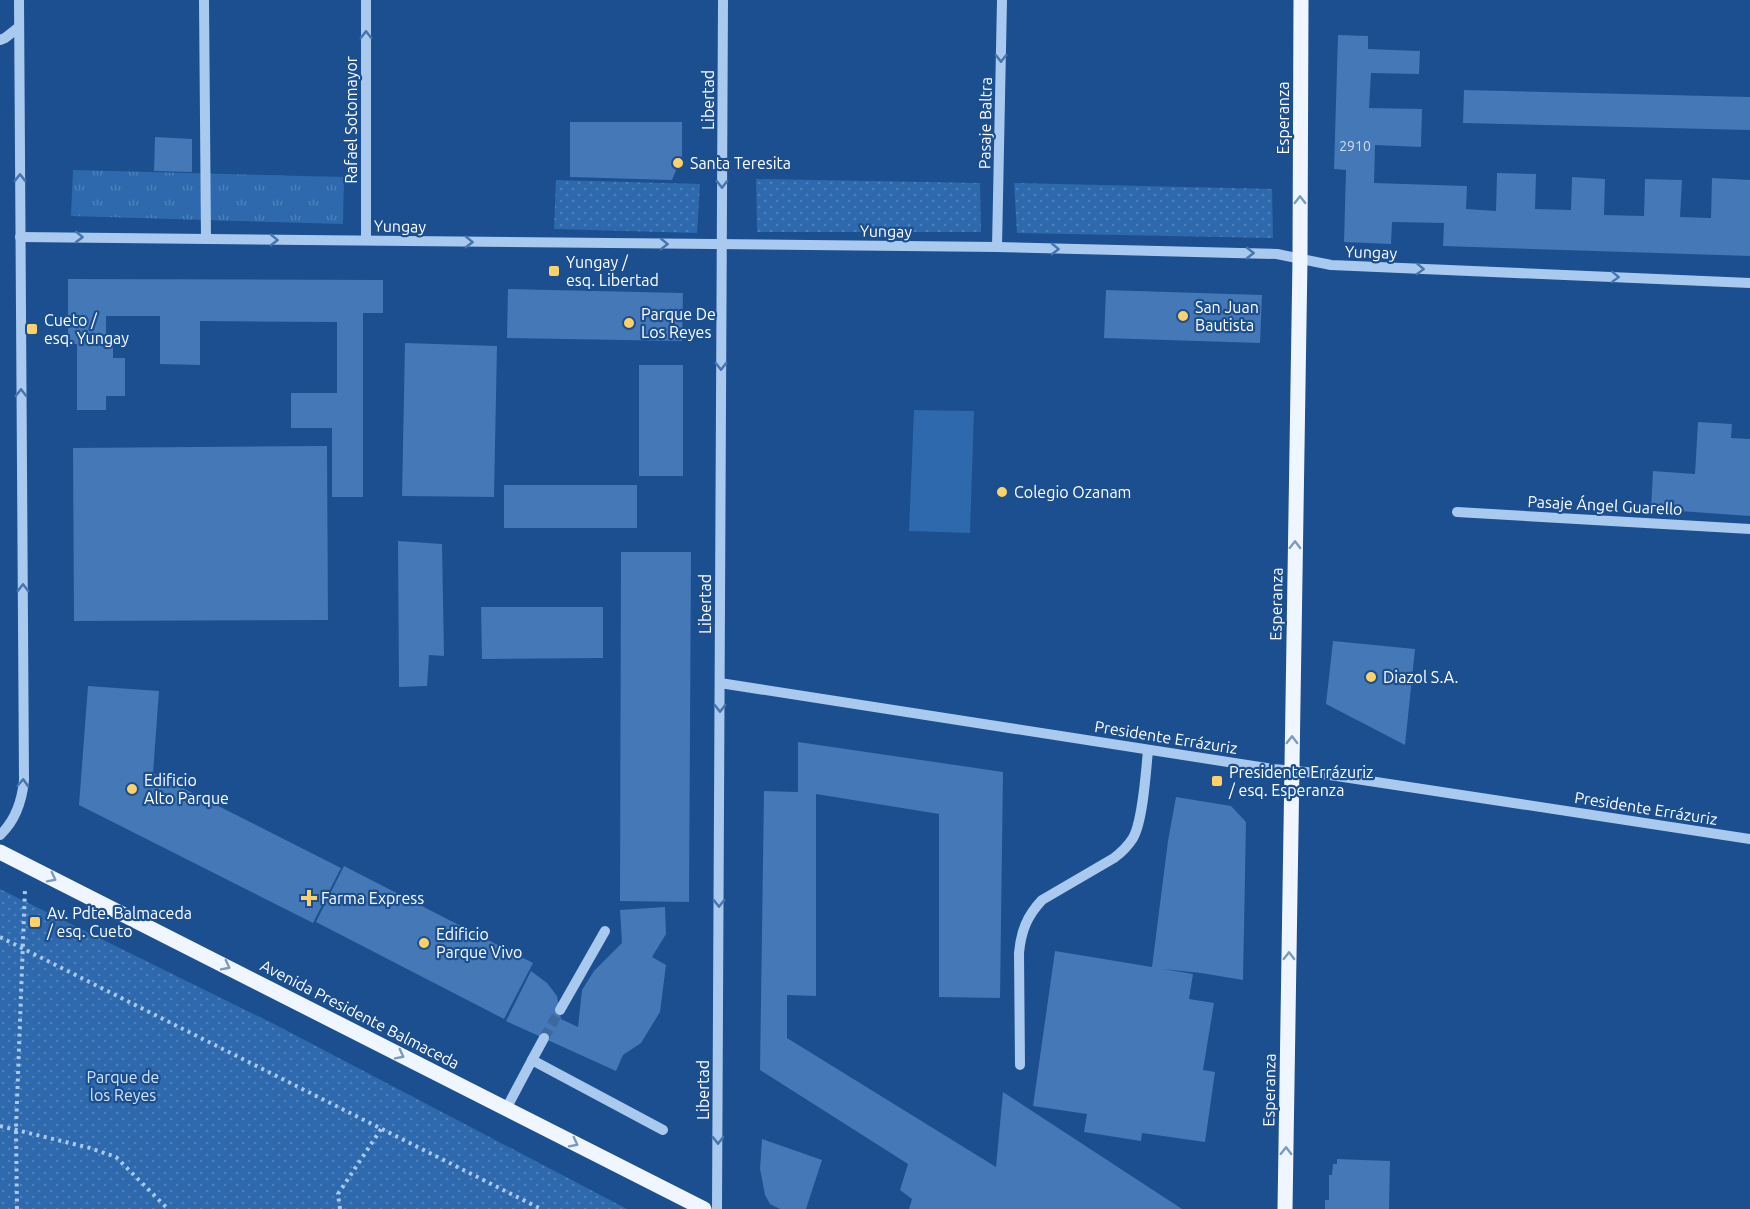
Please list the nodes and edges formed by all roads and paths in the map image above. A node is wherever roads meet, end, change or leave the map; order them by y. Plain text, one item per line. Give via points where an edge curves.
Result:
1 (19, 0) edge
2 (204, 0) edge
3 (366, 0) edge
4 (723, 0) edge
5 (1002, 0) edge
6 (1302, 0) edge
7 (19, 27) junction
8 (0, 40) edge
9 (20, 237) junction
10 (206, 239) junction
11 (366, 240) junction
12 (722, 244) junction
13 (997, 247) junction
14 (1300, 259) junction
15 (1750, 283) edge
16 (1457, 512) dead end
17 (1750, 529) edge
18 (720, 683) junction
19 (1148, 750) junction
20 (1292, 771) junction
21 (0, 835) edge
22 (1750, 839) edge
23 (0, 852) edge
24 (26, 864) junction
25 (605, 931) dead end
26 (0, 937) edge
27 (23, 948) junction
28 (560, 1010) tunnel mouth
29 (544, 1038) tunnel mouth
30 (532, 1060) junction
31 (1020, 1065) dead end
32 (506, 1108) junction
33 (0, 1126) edge
34 (16, 1128) junction
35 (381, 1128) junction
36 (663, 1130) dead end
37 (17, 1209) edge
38 (168, 1209) edge
39 (340, 1209) edge
40 (541, 1209) edge
41 (704, 1209) edge
42 (717, 1209) edge
43 (1285, 1209) edge

1 - 7 street
2 - 10 street
11 -> 3 street, Rafael Sotomayor
4 -> 12 street, Libertad
5 -> 13 street, Pasaje Baltra
14 -> 6 main road, Esperanza
7 - 8 street
9 -> 7 street
9 -> 10 street, Yungay
21 -> 9 street via 19,808 24,780
10 -> 11 street, Yungay
11 -> 12 street, Yungay
12 - 13 street, Yungay
12 -> 18 street, Libertad
13 -> 14 street, Yungay via 1277,254
14 -> 15 street, Yungay via 1331,265
20 -> 14 main road, Esperanza
16 - 17 street, Pasaje Ángel Guarello
18 - 19 street, Presidente Errázuriz
18 -> 42 street, Libertad
19 - 20 street, Presidente Errázuriz
19 - 31 street via 1139,823 1133,838 1114,858 1042,900 1025,923 1019,953
20 - 22 street, Presidente Errázuriz
43 -> 20 main road, Esperanza
23 - 24 main road, Avenida Presidente Balmaceda
24 - 27 path
24 -> 32 main road, Avenida Presidente Balmaceda
25 - 28 street
26 - 27 path
27 - 34 path
27 - 35 path
29 - 30 street
30 - 32 street
30 - 36 street
32 -> 41 main road, Avenida Presidente Balmaceda
33 - 34 path
34 - 37 path
34 - 38 path via 116,1157
35 - 39 path via 338,1194
35 - 40 path

